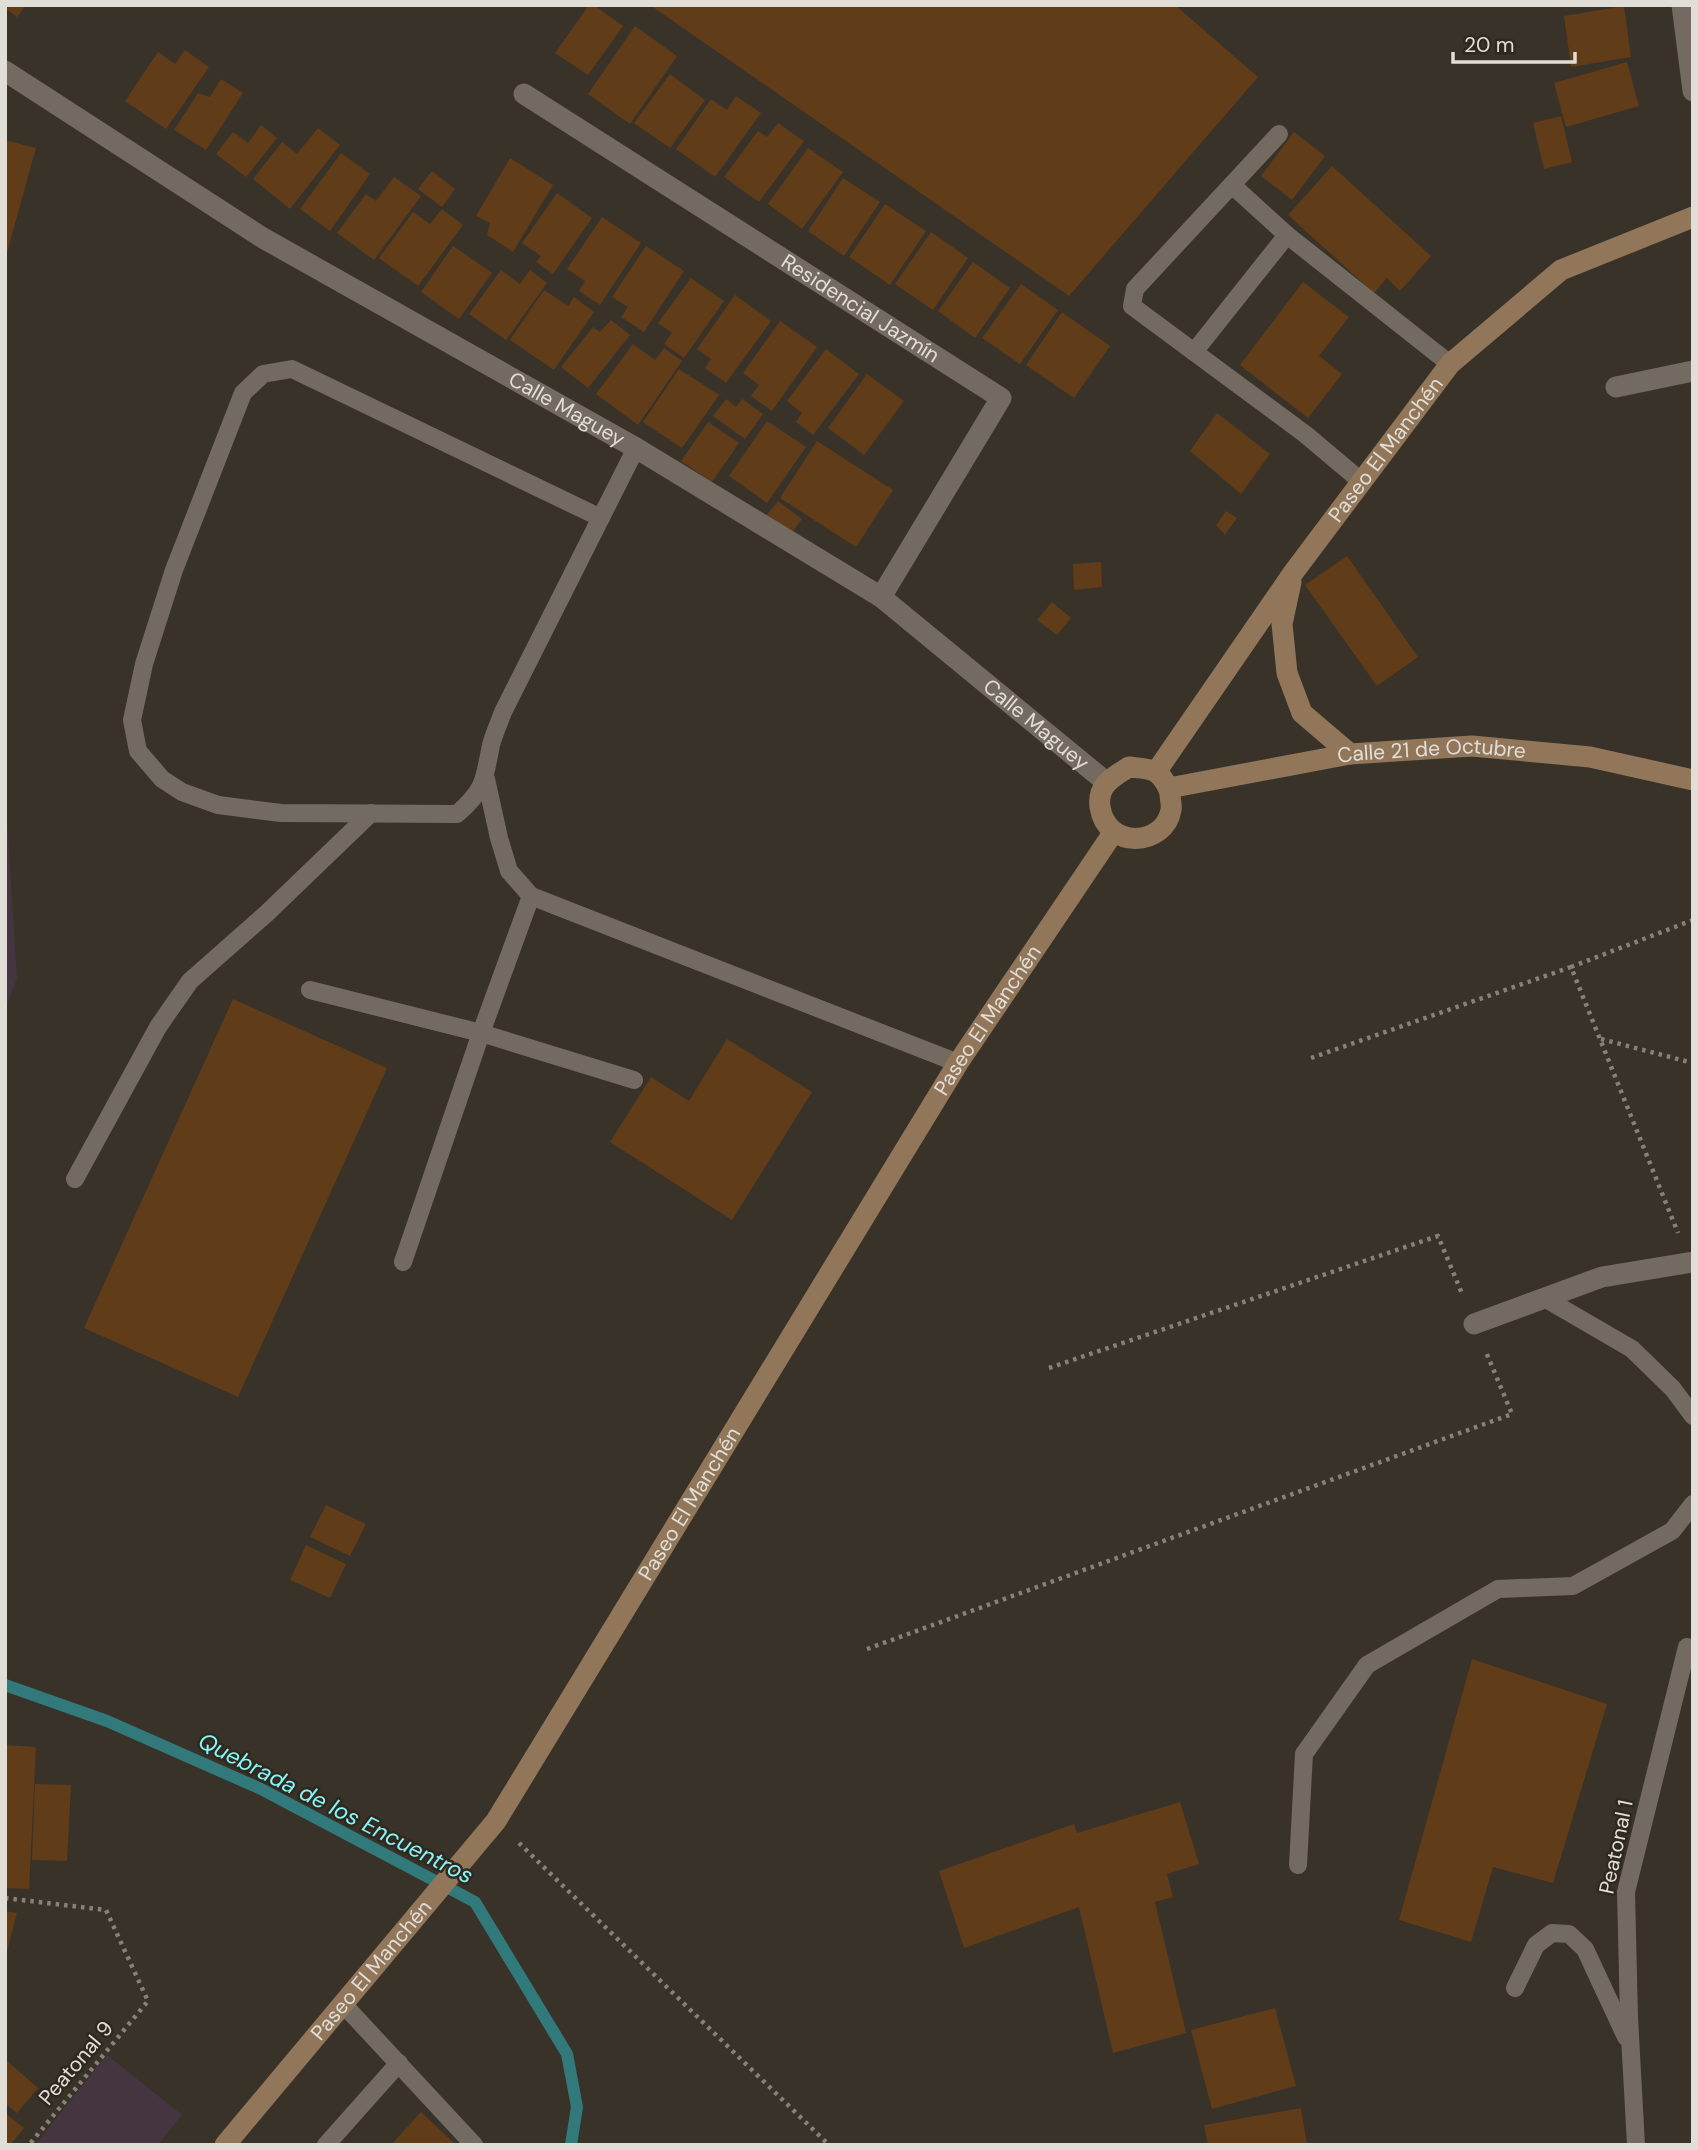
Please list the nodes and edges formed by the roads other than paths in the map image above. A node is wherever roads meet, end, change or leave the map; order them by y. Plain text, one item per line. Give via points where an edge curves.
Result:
1 (1682, 5) edge
2 (5, 71) edge
3 (1693, 91) edge
4 (524, 94) dead end
5 (1279, 134) dead end
6 (1232, 185) junction
7 (1693, 217) edge
8 (1287, 235) junction
9 (1194, 352) junction
10 (1450, 364) junction
11 (1693, 371) edge
12 (1616, 387) dead end
13 (636, 449) junction
14 (1362, 482) junction
15 (601, 518) junction
16 (1293, 573) junction
17 (881, 597) junction
18 (1350, 754) junction
19 (486, 779) junction
20 (1162, 780) junction
21 (1693, 780) edge
22 (1106, 782) junction
23 (371, 813) junction
24 (1113, 833) junction
25 (531, 896) junction
26 (310, 989) dead end
27 (481, 1033) junction
28 (958, 1063) junction
29 (634, 1080) dead end
30 (75, 1179) dead end
31 (403, 1262) dead end
32 (1691, 1262) edge
33 (1546, 1299) junction
34 (1474, 1324) road end
35 (1693, 1416) edge
36 (1693, 1504) edge
37 (1687, 1647) dead end
38 (1298, 1865) dead end
39 (1515, 1988) dead end
40 (343, 2004) junction
41 (1630, 2046) junction
42 (399, 2063) junction
43 (225, 2145) edge
44 (327, 2145) edge
45 (474, 2145) edge
46 (1636, 2145) edge

1 - 3 street
2 - 13 street, Calle Maguey via 263,238
4 - 17 street, Residencial Jazmín via 1001,398
5 - 6 lane
6 - 8 lane
6 - 9 lane via 1132,297 1132,306
7 - 10 street, Paseo El Manchén via 1561,270
8 - 9 lane
8 - 10 lane
9 - 14 lane
10 - 14 street, Paseo El Manchén
11 - 12 street
13 - 15 lane
13 - 17 street, Calle Maguey
14 - 16 street, Paseo El Manchén
15 - 19 lane via 503,712 492,741
15 - 23 lane via 292,369 263,374 243,393 174,570 144,664 132,720 138,751 162,779 218,805 281,813
16 - 18 street via 1282,624 1287,673 1303,713
16 - 20 street, Paseo El Manchén
17 - 22 street, Calle Maguey
18 - 20 street, Calle 21 de Octubre
18 - 21 street, Calle 21 de Octubre via 1472,746 1590,757
19 - 23 lane via 457,814
19 - 25 lane via 509,871
20 - 22 street via 1129,767
20 - 24 street via 1171,812 1158,832 1135,840
22 - 24 street via 1099,799 1102,818
23 - 30 lane via 190,981 158,1027
24 - 28 street, Paseo El Manchén
25 - 27 lane
25 - 28 lane
26 - 27 lane
27 - 29 lane
27 - 31 lane
28 - 40 street, Paseo El Manchén via 496,1821
32 - 33 street via 1602,1277
33 - 34 street
33 - 35 lane via 1632,1349
36 - 38 lane via 1672,1531 1573,1586 1499,1589 1367,1665 1304,1754
37 - 41 lane, Peatonal 1 via 1626,1892
39 - 41 lane via 1536,1945 1552,1933 1569,1934 1585,1949
40 - 42 lane
40 - 43 street, Paseo El Manchén
41 - 46 lane, Peatonal 1
42 - 44 lane
42 - 45 lane

